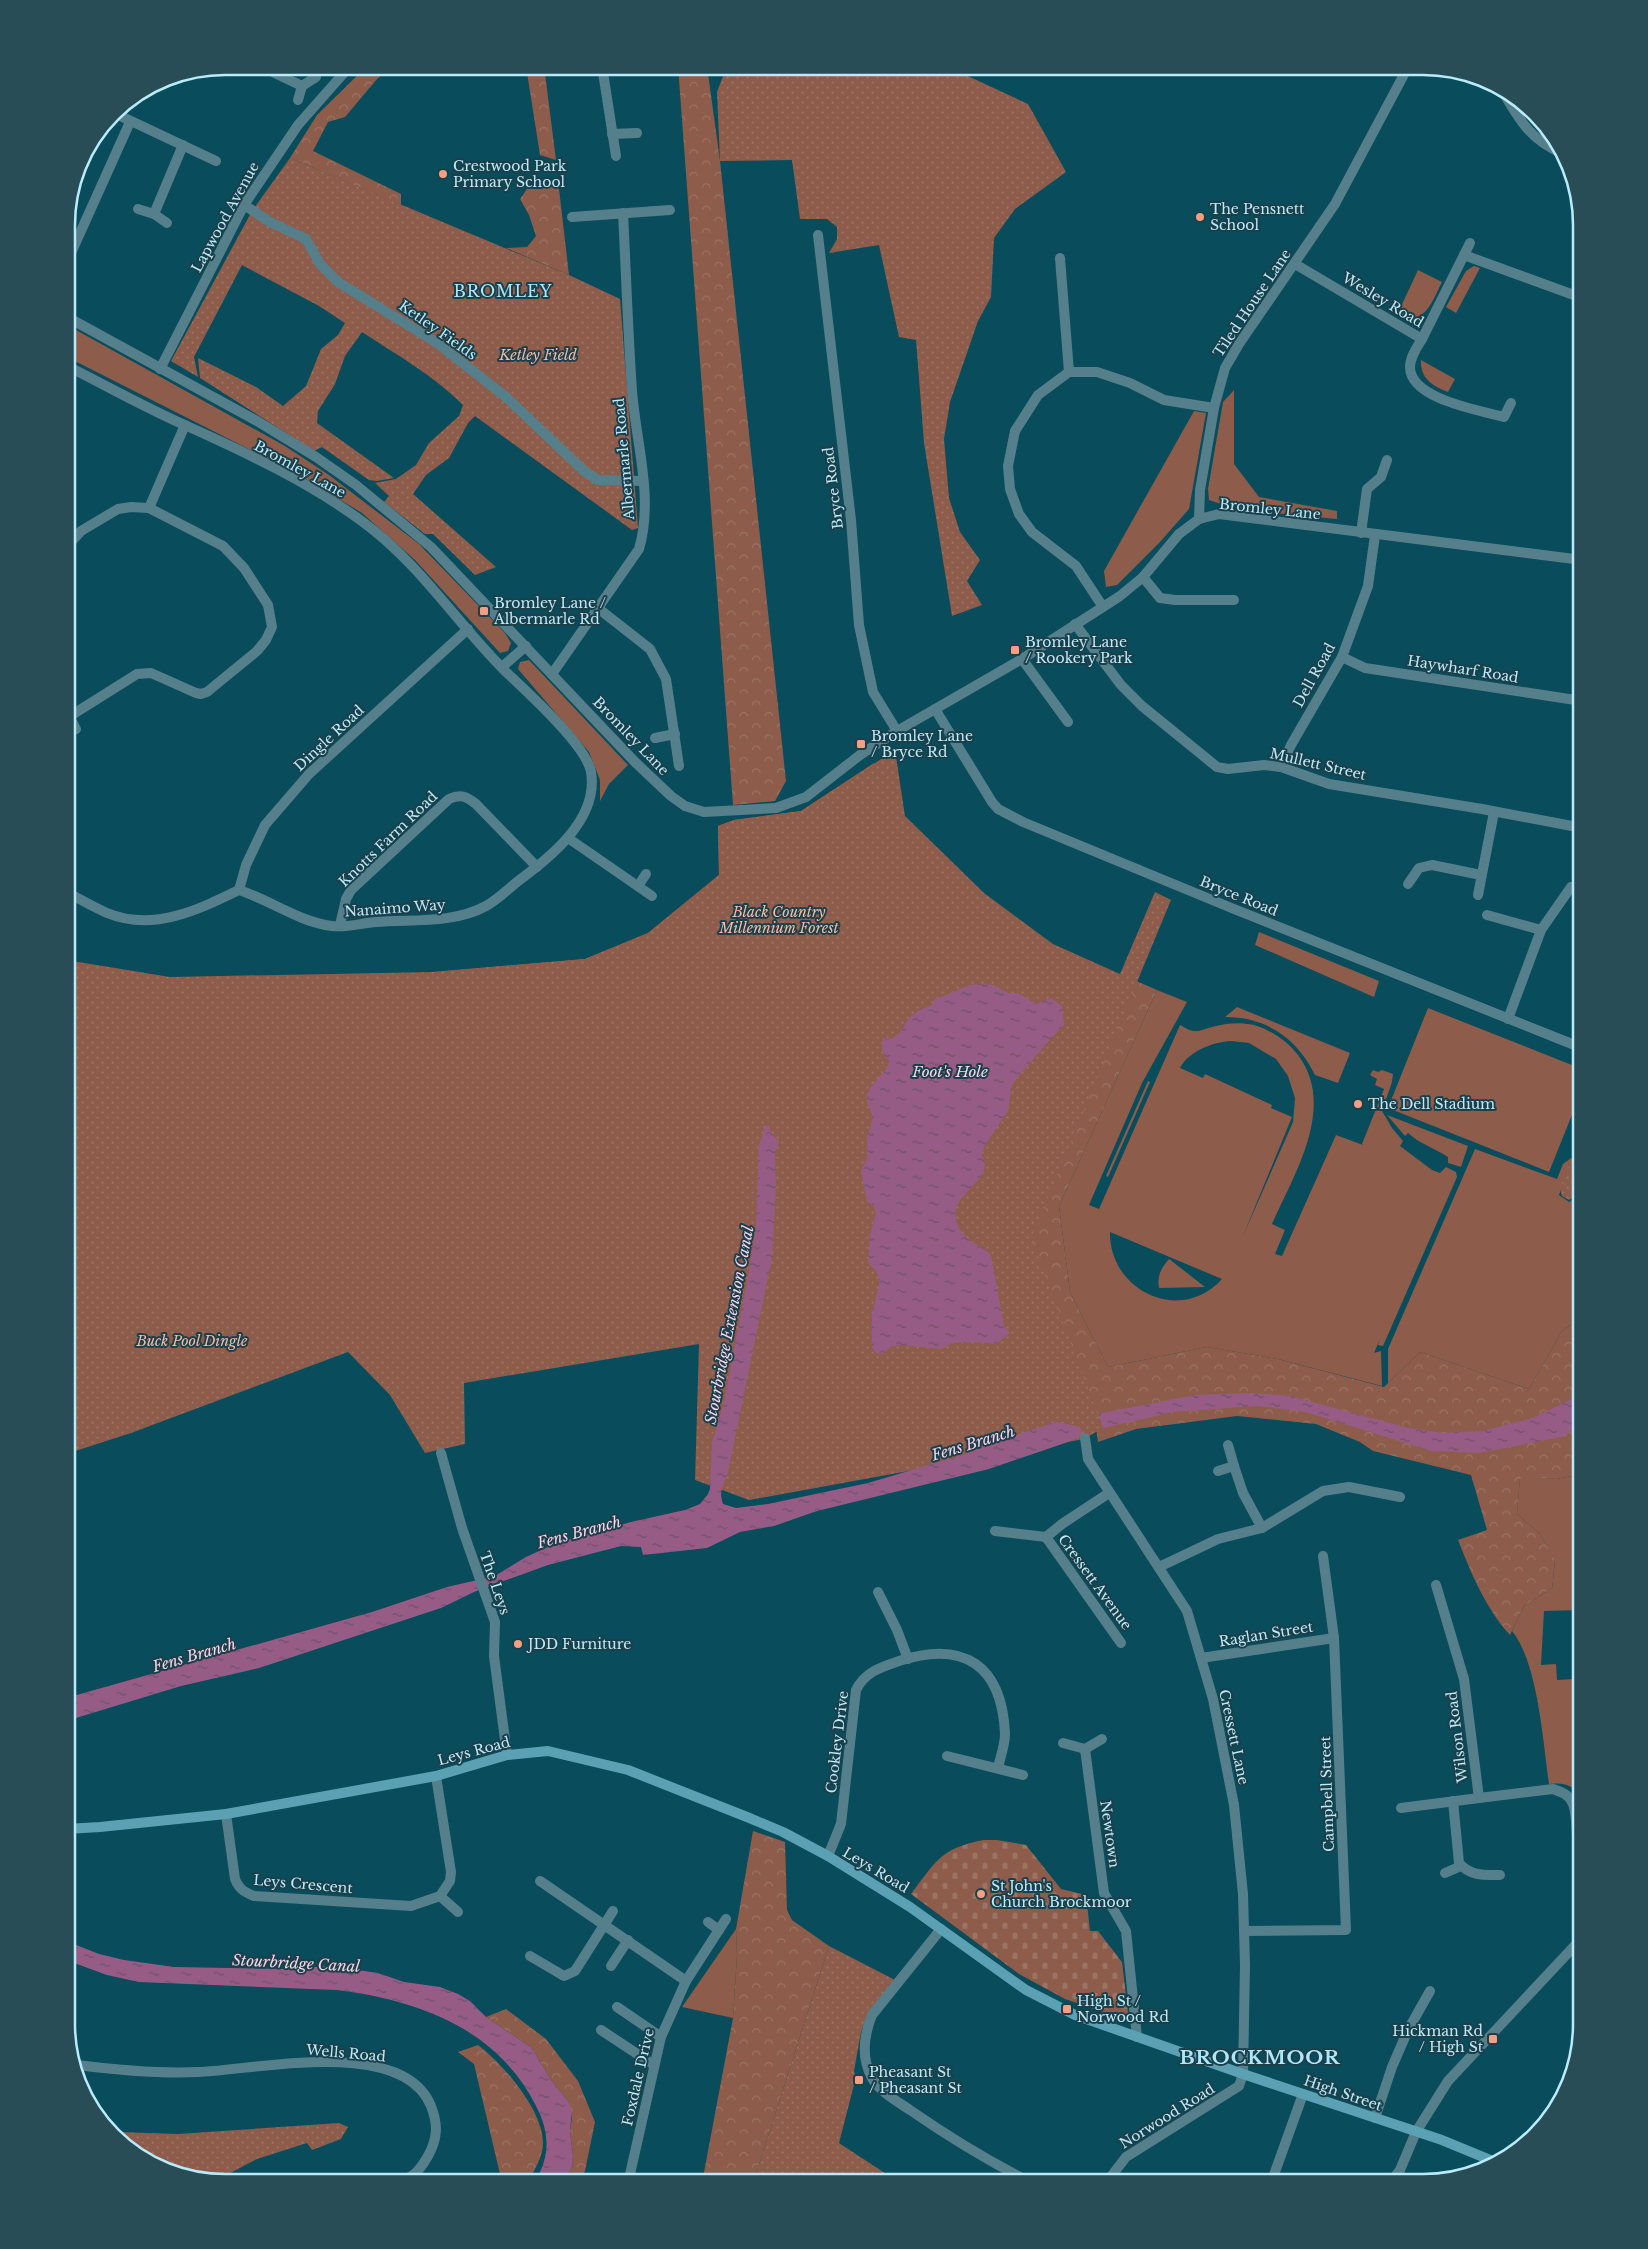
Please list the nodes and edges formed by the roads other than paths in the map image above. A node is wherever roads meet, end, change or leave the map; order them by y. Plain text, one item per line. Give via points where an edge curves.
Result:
1 (279, 75) edge
2 (342, 75) edge
3 (603, 75) edge
4 (1404, 75) edge
5 (316, 77) dead end
6 (302, 86) junction
7 (298, 100) dead end
8 (1510, 103) edge
9 (121, 117) edge
10 (130, 122) junction
11 (637, 133) dead end
12 (612, 134) junction
13 (183, 145) junction
14 (1551, 148) edge
15 (616, 156) dead end
16 (216, 161) dead end
17 (244, 205) junction
18 (138, 209) dead end
19 (670, 210) dead end
20 (623, 213) junction
21 (154, 214) junction
22 (572, 217) dead end
23 (167, 223) dead end
24 (818, 235) dead end
25 (1470, 243) dead end
26 (75, 244) edge
27 (1464, 255) junction
28 (1060, 258) dead end
29 (1295, 264) junction
30 (1573, 295) edge
31 (75, 321) edge
32 (1422, 339) junction
33 (160, 369) junction
34 (75, 370) edge
35 (1069, 372) junction
36 (1511, 403) dead end
37 (1214, 408) junction
38 (185, 425) junction
39 (1387, 460) dead end
40 (643, 481) junction
41 (149, 508) junction
42 (1199, 520) junction
43 (1361, 533) junction
44 (1375, 535) junction
45 (75, 537) edge
46 (1573, 559) edge
47 (1143, 577) junction
48 (1234, 600) dead end
49 (1103, 607) junction
50 (599, 609) junction
51 (1076, 624) junction
52 (468, 629) junction
53 (526, 646) junction
54 (1342, 657) junction
55 (1022, 659) junction
56 (502, 667) junction
57 (552, 674) junction
58 (1573, 700) edge
59 (935, 709) junction
60 (75, 713) edge
61 (1068, 722) dead end
62 (897, 731) junction
63 (674, 734) junction
64 (655, 738) dead end
65 (679, 766) dead end
66 (1282, 767) junction
67 (1494, 812) junction
68 (1573, 826) edge
69 (568, 838) junction
70 (537, 867) junction
71 (646, 874) dead end
72 (1481, 875) junction
73 (1408, 884) dead end
74 (638, 886) junction
75 (1571, 887) dead end
76 (239, 890) junction
77 (1478, 895) dead end
78 (75, 896) edge
79 (652, 896) dead end
80 (1486, 915) dead end
81 (340, 926) junction
82 (1541, 930) junction
83 (1508, 1019) junction
84 (1573, 1044) edge
85 (1085, 1438) dead end
86 (1228, 1445) dead end
87 (441, 1453) dead end
88 (1234, 1466) junction
89 (1218, 1471) dead end
90 (1110, 1493) junction
91 (1400, 1496) dead end
92 (1262, 1528) junction
93 (995, 1531) dead end
94 (1046, 1537) junction
95 (1323, 1556) dead end
96 (1158, 1567) junction
97 (1436, 1585) dead end
98 (878, 1592) dead end
99 (1334, 1638) junction
100 (1121, 1643) dead end
101 (908, 1658) junction
102 (1201, 1658) junction
103 (1102, 1739) dead end
104 (1063, 1743) dead end
105 (1084, 1750) junction
106 (507, 1755) junction
107 (947, 1756) dead end
108 (998, 1768) junction
109 (1023, 1775) dead end
110 (436, 1776) junction
111 (1479, 1798) junction
112 (1453, 1801) junction
113 (1573, 1802) edge
114 (1401, 1808) dead end
115 (226, 1814) junction
116 (75, 1829) edge
117 (828, 1856) junction
118 (1462, 1866) junction
119 (1445, 1873) dead end
120 (1500, 1875) dead end
121 (540, 1881) dead end
122 (440, 1896) junction
123 (613, 1910) dead end
124 (458, 1912) dead end
125 (726, 1919) dead end
126 (708, 1922) dead end
127 (604, 1924) junction
128 (941, 1929) junction
129 (719, 1930) junction
130 (1244, 1931) junction
131 (628, 1940) junction
132 (1573, 1948) edge
133 (530, 1956) dead end
134 (611, 1966) dead end
135 (686, 1981) junction
136 (1430, 1991) dead end
137 (617, 2007) dead end
138 (601, 2030) dead end
139 (660, 2037) junction
140 (1137, 2037) junction
141 (81, 2065) edge
142 (654, 2065) junction
143 (1243, 2074) junction
144 (1303, 2094) junction
145 (1375, 2118) junction
146 (1416, 2132) junction
147 (1488, 2159) edge
148 (414, 2174) edge
149 (630, 2174) edge
150 (1014, 2174) edge
151 (1113, 2174) edge
152 (1274, 2174) edge
153 (1397, 2174) edge

1 - 6 street
2 - 17 street, Lapwood Avenue via 298,125
3 - 12 street
4 - 29 street, Tiled House Lane via 1335,204
5 - 6 street
6 - 7 street
8 - 14 street via 1527,130
9 - 10 street
10 - 13 street
10 - 26 street
11 - 12 street
12 - 15 street
13 - 16 street
13 - 21 street
17 - 33 street, Lapwood Avenue
17 - 40 street, Ketley Fields via 306,239 320,264 338,282 438,343 506,397 584,471 598,480
18 - 21 street
19 - 20 street
20 - 22 street
20 - 40 street, Albermarle Road via 632,393
21 - 23 street
24 - 62 street, Bryce Road via 851,520 859,625 873,692
25 - 27 street
27 - 30 street
27 - 32 street
28 - 35 street
29 - 32 street, Wesley Road
29 - 37 street, Tiled House Lane via 1225,368
31 - 33 street, Bromley Lane
32 - 36 street, Wesley Road via 1410,366 1419,388 1430,395 1504,417
33 - 53 street, Bromley Lane via 256,421 356,485 431,547
34 - 38 street, Bromley Lane
35 - 37 street via 1096,372 1130,383 1164,400
35 - 49 street via 1038,395 1015,431 1008,466 1010,489 1019,514 1032,532 1076,566
37 - 42 street, Tiled House Lane via 1200,490
38 - 41 street
38 - 52 street, Bromley Lane via 315,490 364,523 411,563
39 - 43 street via 1381,477 1367,489
40 - 50 street, Albermarle Road via 644,532 639,549
41 - 45 street via 118,509
41 - 60 street via 223,546 244,568 268,605 272,627 257,651 207,692 201,694 151,673 138,674
42 - 43 street, Bromley Lane via 1219,514
42 - 47 street, Bromley Lane via 1179,534
43 - 44 street, Bromley Lane
44 - 46 street, Bromley Lane
44 - 54 street, Dell Road via 1368,586
47 - 48 street via 1160,598
47 - 49 street, Bromley Lane
49 - 51 street, Bromley Lane
50 - 57 street, Albermarle Road
50 - 63 street via 653,655 666,679
51 - 55 street, Bromley Lane
51 - 66 street, Mullett Street via 1121,684 1142,706 1209,762 1228,769 1264,765
52 - 56 street, Bromley Lane
52 - 76 street, Dingle Road via 309,774 265,825 246,865
53 - 56 street
53 - 57 street, Bromley Lane
54 - 58 street, Haywharf Road via 1365,668
54 - 66 street, Dell Road via 1291,745
55 - 59 street, Bromley Lane
55 - 61 street
56 - 69 street, Nanaimo Way via 557,724 588,763 591,798
57 - 62 street, Bromley Lane via 635,762 671,796 695,810 714,813 776,808 806,797
59 - 62 street, Bromley Lane
59 - 83 street, Bryce Road via 998,809 1234,909
63 - 64 street
63 - 65 street
66 - 67 street, Mullett Street via 1329,784
67 - 68 street, Mullett Street
67 - 72 street
69 - 70 street, Nanaimo Way
69 - 74 street
70 - 81 street, Nanaimo Way via 486,906 452,918
70 - 81 street, Knotts Farm Road via 476,804 466,796 457,796 449,799 351,890
71 - 74 street
72 - 73 street via 1432,865 1419,868
72 - 77 street
74 - 79 street
75 - 82 street
76 - 78 street via 187,914 156,920 124,918
76 - 81 street, Nanaimo Way via 260,896 296,915
80 - 82 street
82 - 83 street
83 - 84 street, Bryce Road
85 - 90 street, Cressett Lane via 1088,1459
86 - 88 street
87 - 106 street, The Leys via 462,1528 495,1622 494,1656
88 - 89 street
88 - 92 street via 1243,1493
90 - 94 street, Cressett Avenue
90 - 96 street, Cressett Lane
91 - 92 street via 1348,1487 1323,1491
92 - 96 street via 1218,1539
93 - 94 street, Cressett Avenue
94 - 100 street, Cressett Avenue
95 - 99 street, Campbell Street
96 - 102 street, Cressett Lane via 1187,1611
97 - 111 street, Wilson Road via 1464,1679
98 - 101 street
99 - 102 street, Raglan Street
99 - 130 street, Campbell Street via 1346,1930
101 - 108 street, Cookley Drive via 945,1654 971,1661 983,1669 1001,1703 1005,1736
101 - 117 street, Cookley Drive via 878,1668 860,1681 856,1690 841,1824
102 - 130 street, Cressett Lane via 1213,1699 1234,1805
103 - 105 street
104 - 105 street
105 - 140 street, Newtown via 1104,1893 1126,1930
106 - 110 main road, Leys Road
106 - 117 main road, Leys Road via 548,1752 628,1770 783,1832
107 - 108 street
108 - 109 street
110 - 115 main road, Leys Road
110 - 122 street via 451,1872 450,1881
111 - 112 street
111 - 113 street, Wilson Road via 1553,1789 1563,1792
112 - 114 street
112 - 118 street via 1459,1863
115 - 116 main road, Leys Road
115 - 122 street, Leys Crescent via 238,1888 254,1896 411,1906
117 - 128 main road, Leys Road
118 - 119 street
118 - 120 street via 1476,1874
121 - 127 street
122 - 124 street
123 - 127 street
125 - 129 street, Foxdale Drive
126 - 129 street
127 - 131 street
127 - 133 street via 582,1962 570,1975 564,1976
128 - 140 main road, High Street via 1026,1990 1074,2014
128 - 150 street via 872,2015 864,2043 867,2068 886,2093
129 - 135 street, Foxdale Drive
130 - 143 street, Cressett Lane
131 - 134 street
131 - 135 street
132 - 146 street via 1448,2081
135 - 139 street, Foxdale Drive
136 - 145 street via 1408,2030
137 - 139 street
138 - 142 street
139 - 142 street, Foxdale Drive
140 - 143 main road, High Street
141 - 148 street, Wells Road via 199,2072 313,2061 393,2071 412,2080 421,2089 436,2118 433,2147
142 - 149 street, Foxdale Drive
143 - 144 main road, High Street
143 - 151 street, Norwood Road via 1239,2086 1232,2092 1126,2157
144 - 145 main road, High Street
144 - 152 street
145 - 146 main road, High Street
146 - 147 main road, High Street
146 - 153 street

